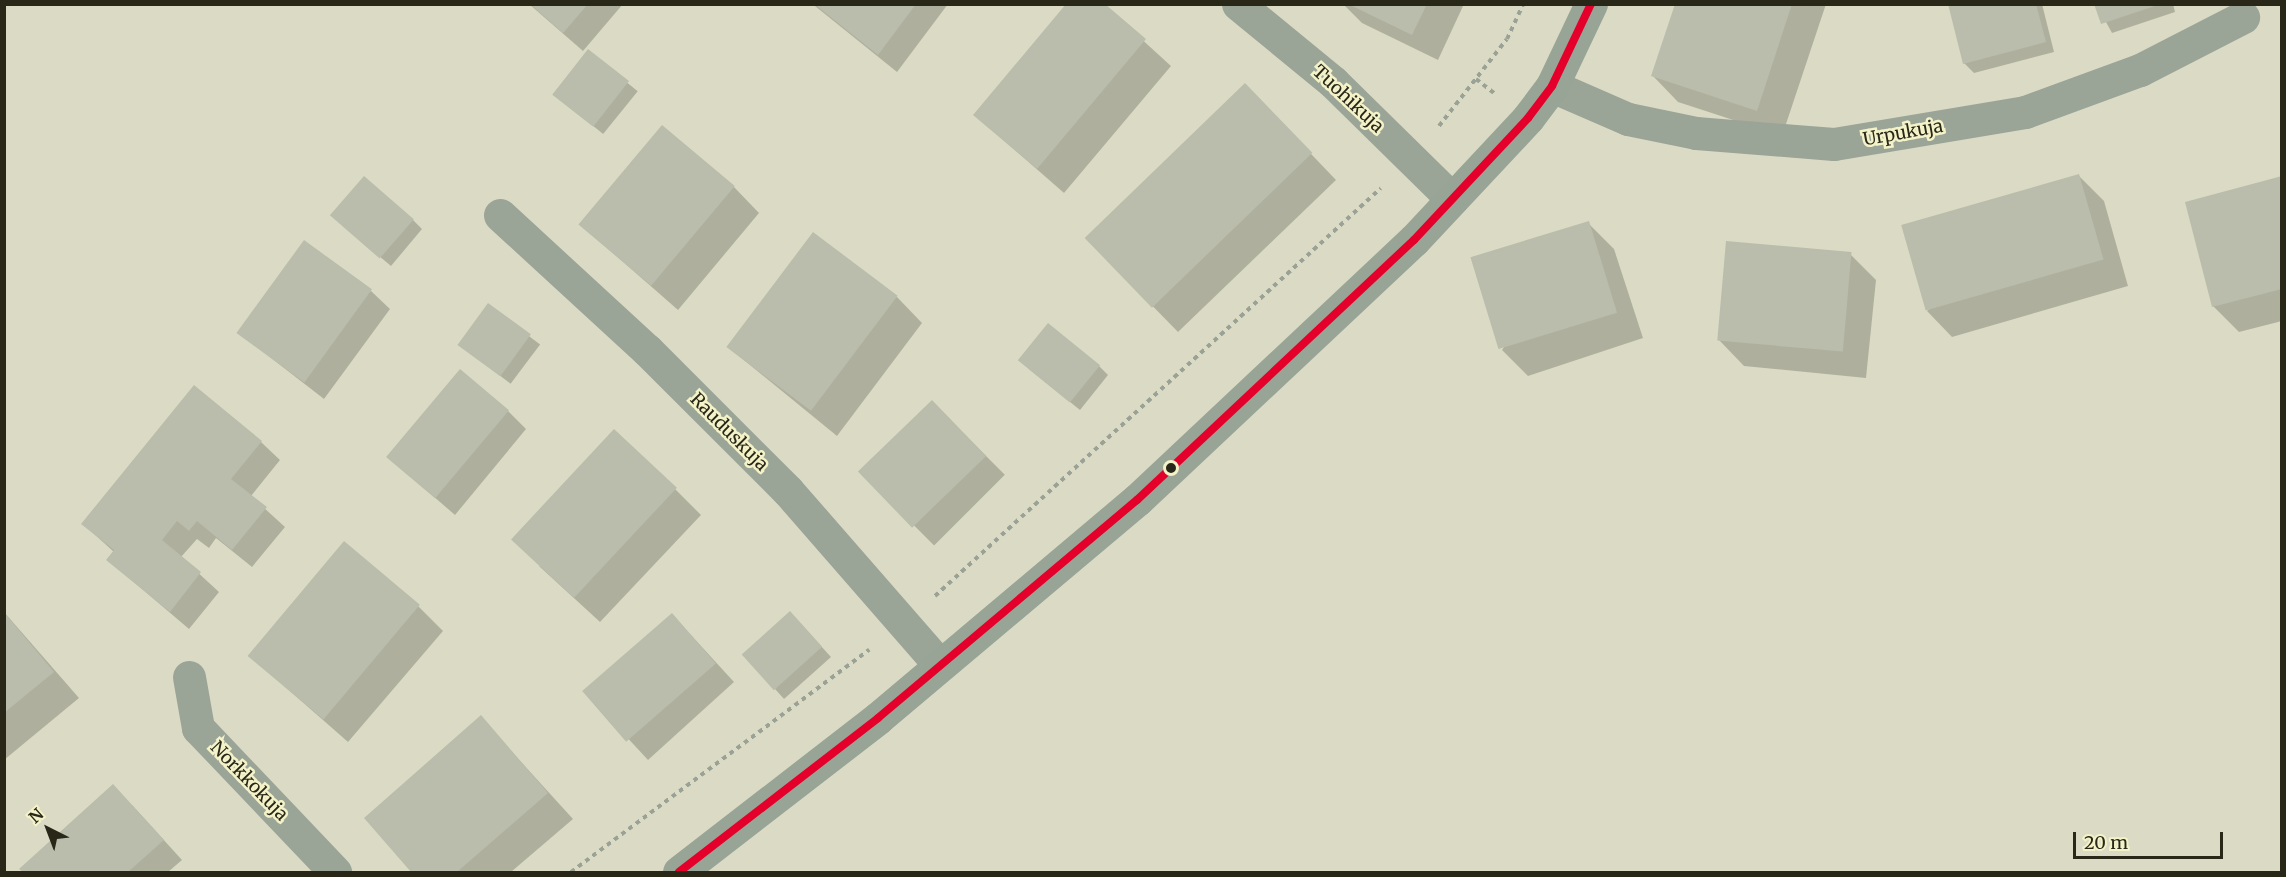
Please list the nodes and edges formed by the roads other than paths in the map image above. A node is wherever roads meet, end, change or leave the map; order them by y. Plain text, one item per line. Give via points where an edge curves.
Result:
1 (1238, 4) edge
2 (1591, 4) edge
3 (2243, 17) dead end
4 (1551, 86) junction
5 (1452, 199) junction
6 (500, 215) dead end
7 (940, 665) junction
8 (189, 677) dead end
9 (335, 873) edge
10 (679, 873) edge

1 - 5 street, Tuohikuja via 1333,82
2 - 4 street
3 - 4 street, Urpukuja via 2140,70 2025,112 1834,144 1696,133 1628,119
4 - 5 street
5 - 7 street via 1137,500
6 - 7 street, Rauduskuja via 763,466
7 - 10 street
8 - 9 street, Norkkokuja via 198,728

